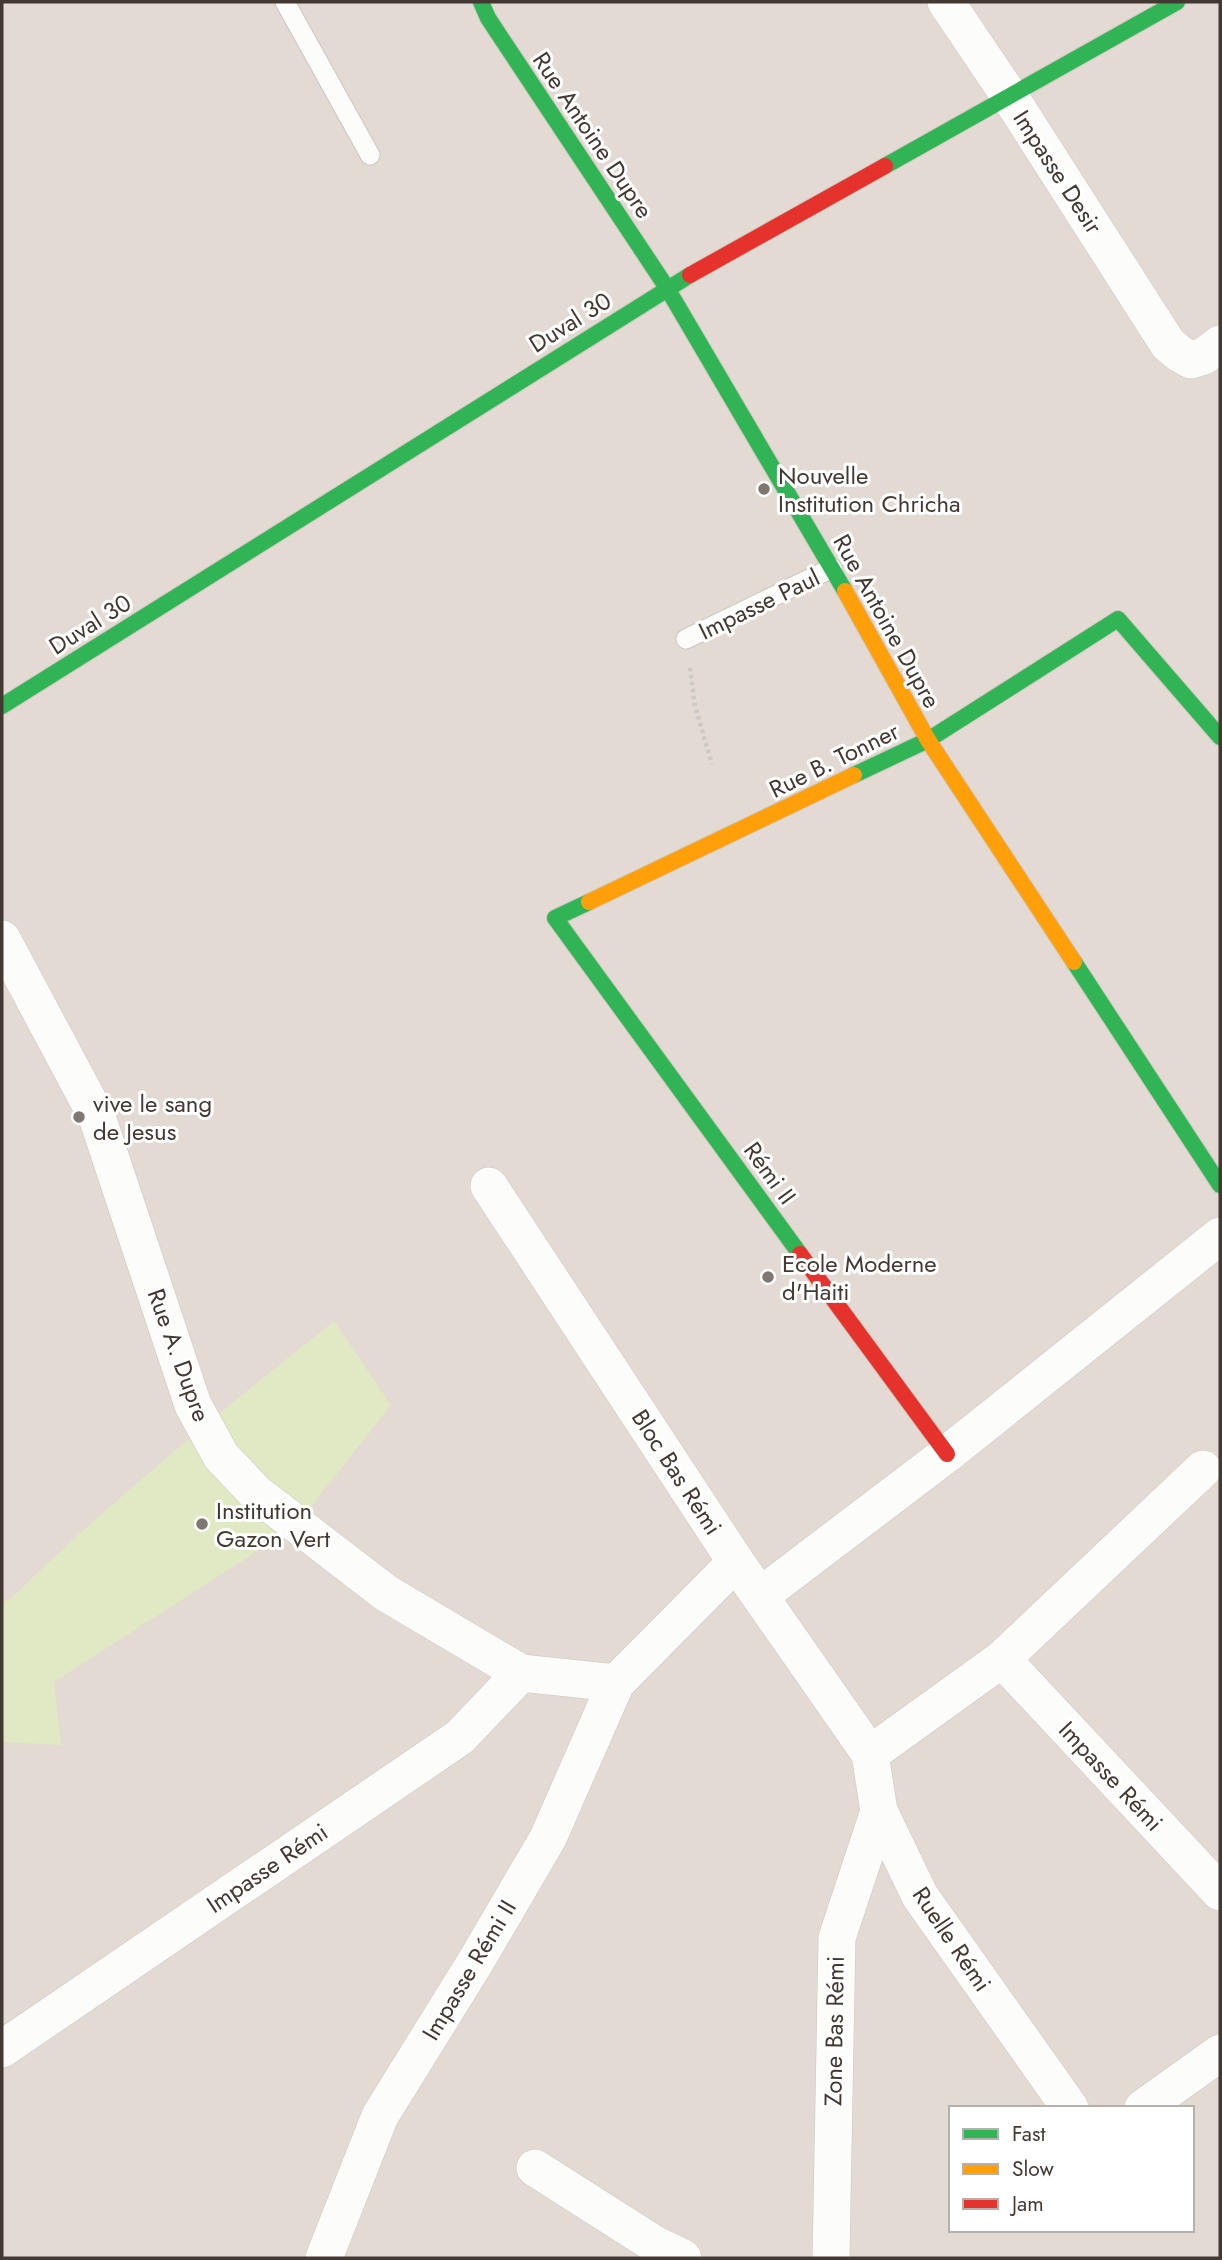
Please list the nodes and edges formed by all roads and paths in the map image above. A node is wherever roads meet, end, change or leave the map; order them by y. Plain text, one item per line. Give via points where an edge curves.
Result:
1 (285, 2) edge
2 (481, 2) edge
3 (946, 2) edge
4 (1177, 2) edge
5 (1010, 97) junction
6 (370, 155) dead end
7 (667, 288) junction
8 (1220, 344) edge
9 (832, 569) junction
10 (686, 639) joint
11 (2, 706) edge
12 (1220, 737) edge
13 (928, 740) junction
14 (712, 764) dead end
15 (555, 918) joint
16 (2, 939) edge
17 (1220, 1185) edge
18 (489, 1186) dead end
19 (1220, 1236) edge
20 (947, 1454) junction
21 (1203, 1469) dead end
22 (736, 1562) junction
23 (760, 1596) junction
24 (1002, 1659) junction
25 (521, 1673) junction
26 (616, 1683) junction
27 (870, 1754) junction
28 (879, 1811) junction
29 (1220, 1892) edge
30 (2, 2049) edge
31 (1220, 2053) edge
32 (1069, 2106) edge
33 (1146, 2106) edge
34 (535, 2168) dead end
35 (324, 2258) edge
36 (683, 2258) edge
37 (831, 2258) edge

1 - 6 lane
2 - 7 street, Rue Antoine Dupre
3 - 5 street, Impasse Desir
4 - 5 street, Duval 30
5 - 7 street, Duval 30
5 - 8 street, Impasse Desir via 1168,344 1191,360
7 - 9 street, Rue Antoine Dupre
7 - 11 street, Duval 30
9 - 10 lane, Impasse Paul
9 - 13 street, Rue Antoine Dupre
10 - 14 path via 695,706
12 - 13 street, Rue B. Tonner via 1118,619
13 - 15 street, Rue B. Tonner
13 - 17 street, Rue Antoine Dupre
15 - 20 street, Rémi II
16 - 25 street, Rue A. Dupre via 97,1117 193,1405 221,1457 256,1493 386,1593
18 - 22 street, Bloc Bas Rémi
19 - 20 street
20 - 23 street
21 - 24 street
22 - 23 street, Bloc Bas Rémi
22 - 26 street
23 - 27 street, Bloc Bas Rémi
24 - 27 street
24 - 29 street, Impasse Rémi
25 - 26 street, Rue A. Dupre
25 - 30 street, Impasse Rémi via 460,1737
26 - 35 street, Impasse Rémi II via 548,1838 380,2116
27 - 28 street, Ruelle Rémi
28 - 32 street, Ruelle Rémi via 920,1896
28 - 37 street, Zone Bas Rémi via 837,1938
31 - 33 street
34 - 36 street

